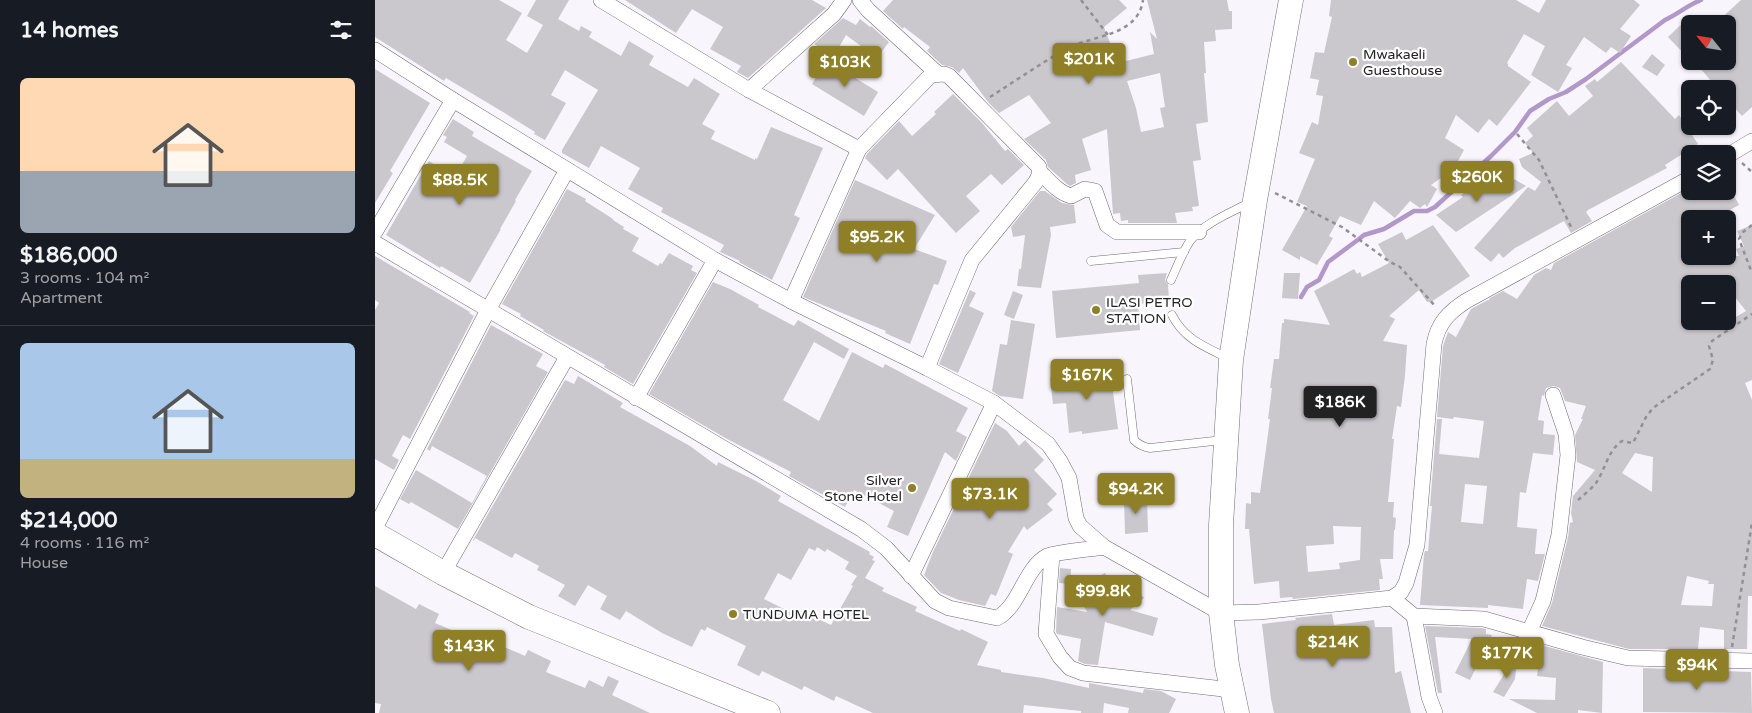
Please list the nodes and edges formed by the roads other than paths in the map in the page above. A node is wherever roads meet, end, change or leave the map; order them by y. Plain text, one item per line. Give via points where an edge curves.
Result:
1 (601, 0) edge
2 (844, 0) edge
3 (860, 0) edge
4 (1291, 0) edge
5 (375, 50) edge
6 (938, 74) junction
7 (749, 90) junction
8 (453, 100) junction
9 (1752, 141) edge
10 (859, 150) junction
11 (1736, 151) edge
12 (567, 170) junction
13 (1040, 172) junction
14 (1681, 183) edge
15 (1257, 192) junction
16 (375, 232) edge
17 (1199, 232) junction
18 (375, 243) edge
19 (1184, 252) junction
20 (715, 260) junction
21 (1091, 261) dead end
22 (1171, 280) dead end
23 (791, 301) junction
24 (489, 310) junction
25 (1172, 315) dead end
26 (567, 357) junction
27 (1231, 360) junction
28 (927, 368) junction
29 (1127, 380) dead end
30 (1553, 395) dead end
31 (636, 398) junction
32 (994, 403) junction
33 (1227, 440) junction
34 (375, 528) edge
35 (375, 534) edge
36 (1104, 547) junction
37 (1053, 555) junction
38 (443, 573) junction
39 (911, 576) junction
40 (1392, 598) junction
41 (1221, 613) junction
42 (1414, 616) junction
43 (1529, 632) junction
44 (1752, 661) edge
45 (1232, 690) junction
46 (768, 713) edge
47 (1237, 713) edge
48 (1435, 713) edge

1 - 7 street
2 - 7 street via 834,14
3 - 6 street
4 - 15 highway
5 - 8 street
6 - 10 street via 931,75
6 - 13 street via 949,76 1039,167
7 - 10 street
8 - 12 street
8 - 16 street
9 - 11 street
10 - 23 street
12 - 20 street
12 - 24 street
13 - 17 street via 1067,195 1085,189 1095,191 1107,225 1117,232
13 - 28 street via 1039,178 973,260
14 - 40 street via 1466,300 1445,317 1434,344 1417,545 1406,583
15 - 17 lane
15 - 27 highway
17 - 19 lane
18 - 24 street
19 - 21 lane
19 - 22 lane
20 - 23 street
20 - 31 street
23 - 28 street
24 - 26 street
24 - 34 street
25 - 27 lane via 1185,334
26 - 31 street
26 - 38 street
27 - 33 highway
28 - 32 street
29 - 33 lane via 1134,440 1143,447
30 - 43 street via 1568,455 1559,536 1543,601
31 - 39 street via 861,529 886,548
32 - 36 street via 1051,448 1069,478 1077,522
32 - 39 street
33 - 41 highway via 1221,525
35 - 38 highway
36 - 37 street
36 - 41 street
37 - 39 street via 1042,560 1006,613 997,618 949,608 935,601
37 - 45 street via 1046,634 1071,668 1083,673
38 - 46 highway via 529,617
40 - 41 street
40 - 42 street
41 - 45 highway
42 - 43 street via 1484,619
42 - 48 street
43 - 44 street via 1628,658
45 - 47 highway

